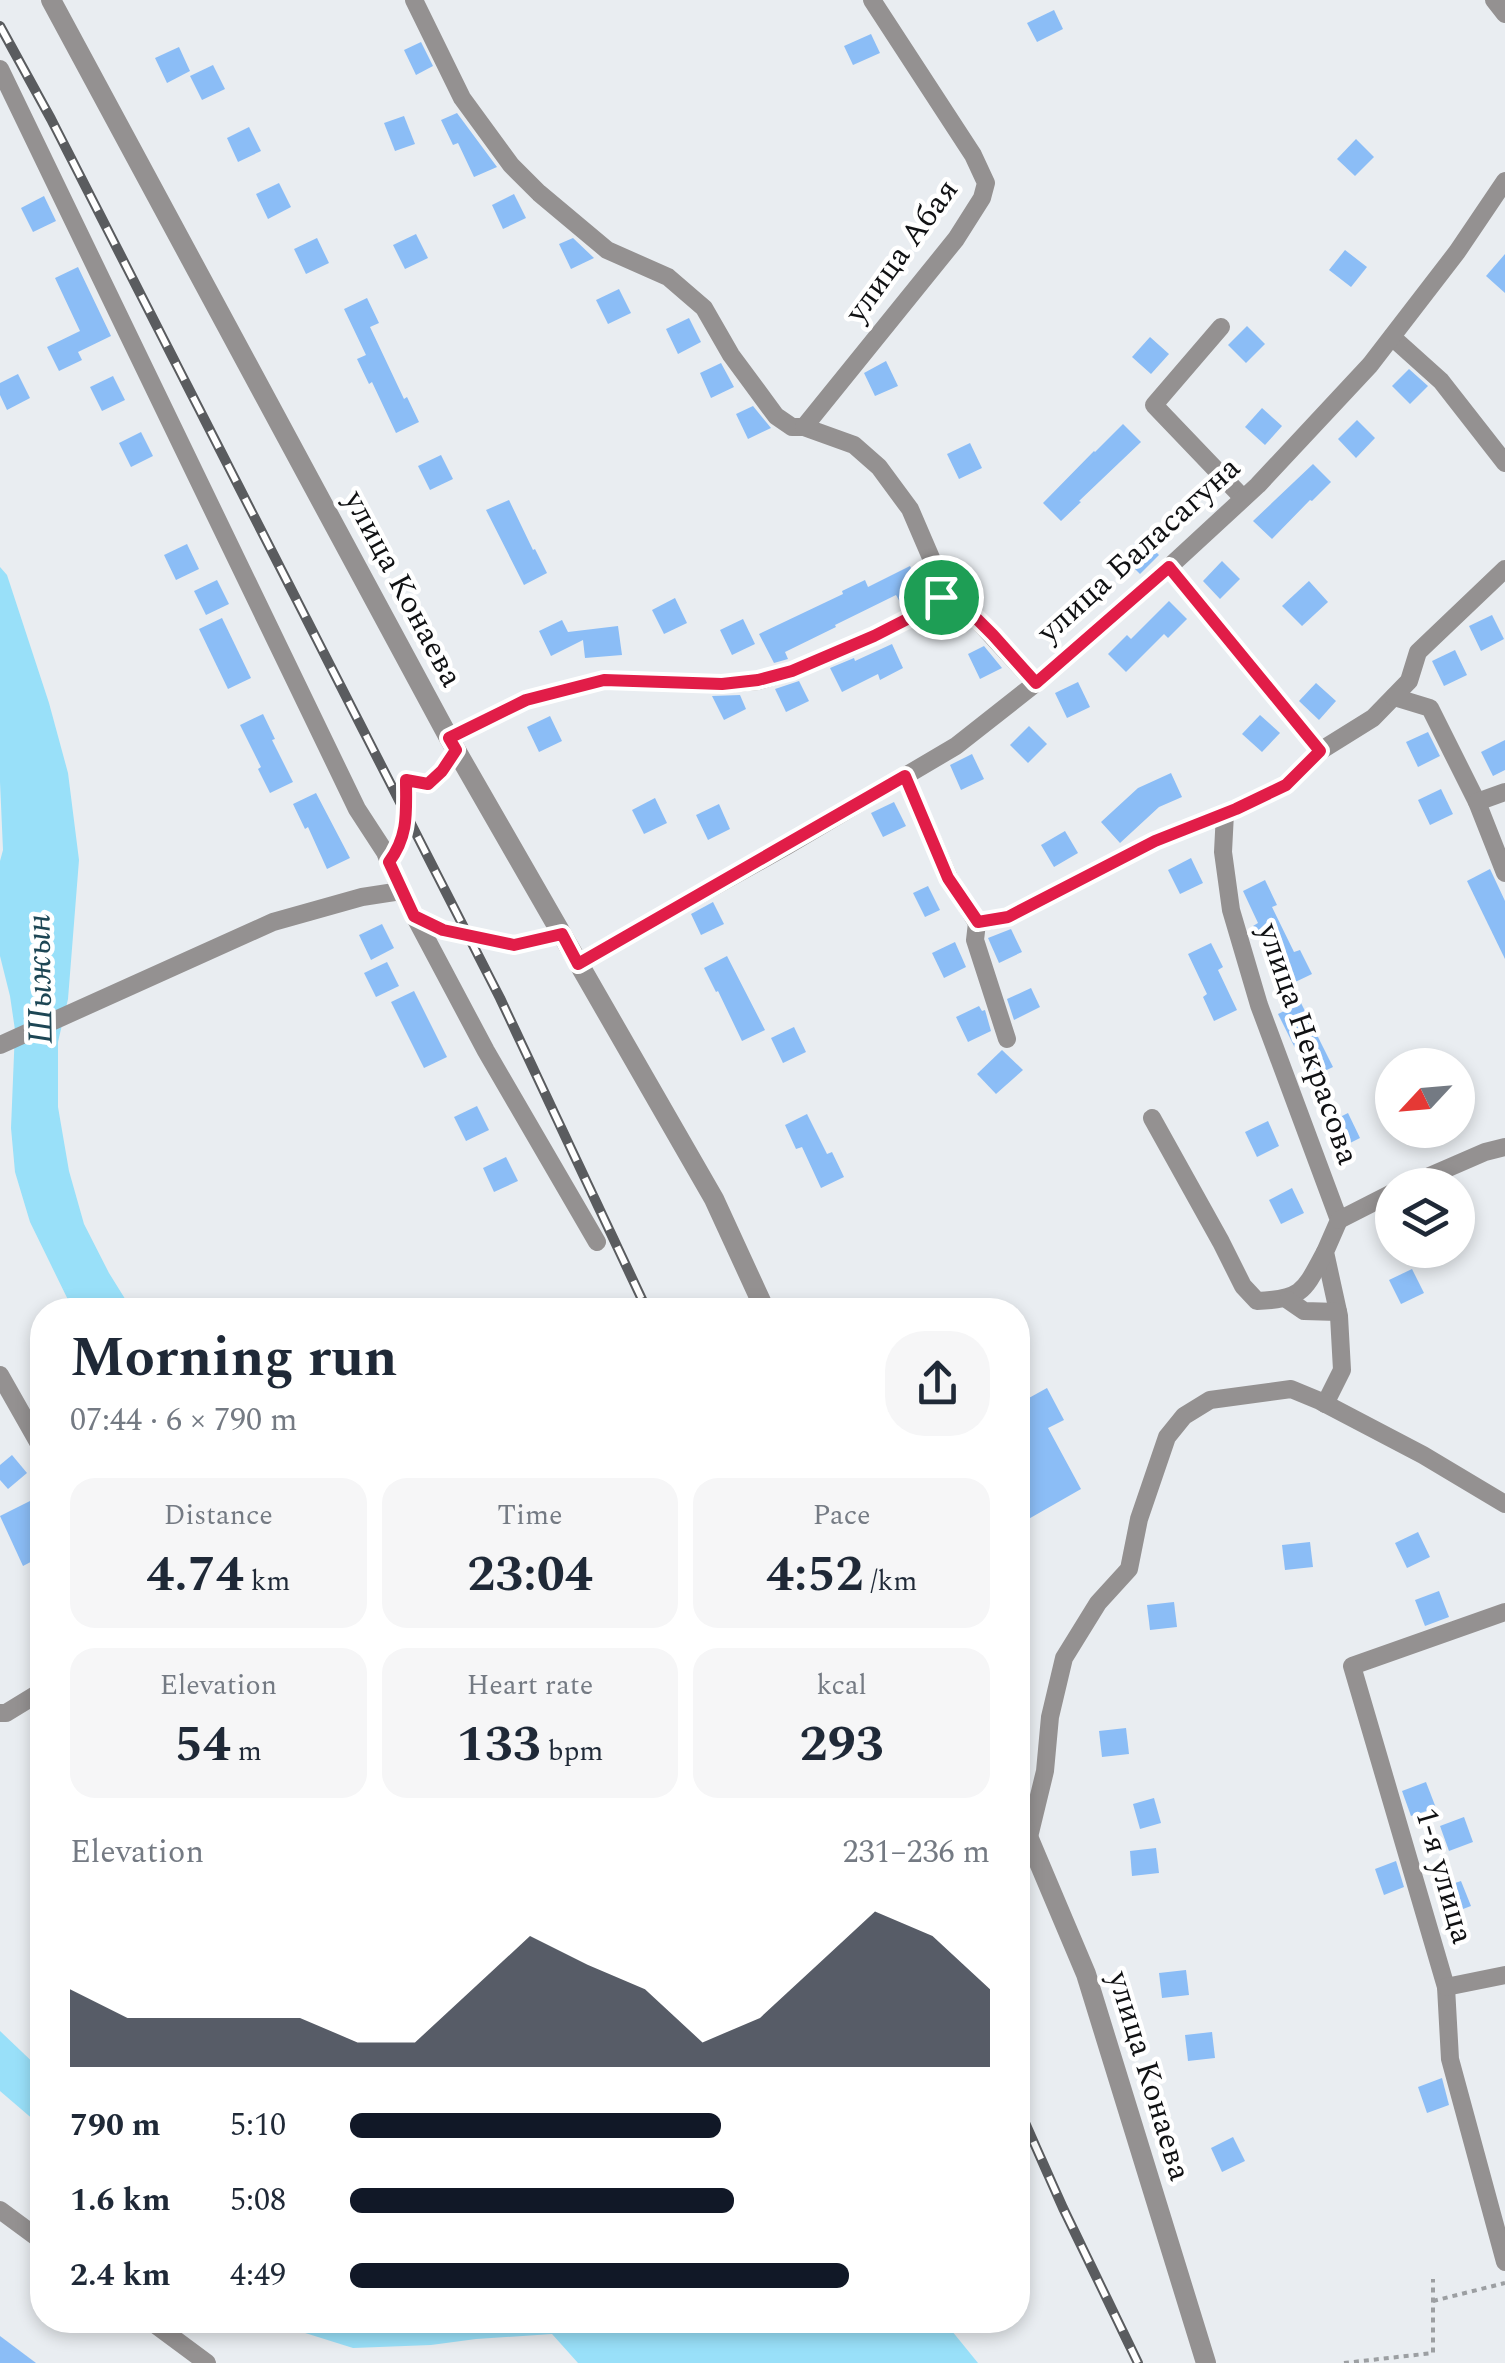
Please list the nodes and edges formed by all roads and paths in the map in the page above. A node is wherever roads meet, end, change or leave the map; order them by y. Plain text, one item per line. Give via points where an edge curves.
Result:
1 (51, 0) edge
2 (414, 0) edge
3 (872, 0) edge
4 (1494, 0) edge
5 (1505, 14) edge
6 (0, 68) edge
7 (1505, 182) edge
8 (1221, 326) dead end
9 (1392, 336) junction
10 (804, 427) junction
11 (1505, 463) edge
12 (1244, 498) junction
13 (1169, 567) junction
14 (1505, 569) edge
15 (941, 597) junction
16 (1036, 683) junction
17 (1394, 697) junction
18 (453, 744) junction
19 (1320, 751) junction
20 (905, 776) junction
21 (1505, 792) edge
22 (1478, 802) junction
23 (1226, 814) junction
24 (389, 862) junction
25 (1505, 874) edge
26 (401, 890) junction
27 (414, 916) junction
28 (978, 922) junction
29 (562, 934) junction
30 (578, 964) junction
31 (1007, 1038) dead end
32 (0, 1046) edge
33 (1152, 1118) dead end
34 (1505, 1147) edge
35 (1448, 1168) edge
36 (1375, 1202) edge
37 (1339, 1220) junction
38 (597, 1242) dead end
39 (1324, 1252) junction
40 (759, 1298) edge
41 (1288, 1300) junction
42 (1338, 1312) junction
43 (0, 1375) edge
44 (1325, 1404) junction
45 (30, 1428) edge
46 (1505, 1504) edge
47 (1505, 1612) edge
48 (30, 1698) edge
49 (0, 1713) edge
50 (1030, 1828) edge
51 (1030, 1841) edge
52 (1505, 1976) edge
53 (1446, 1987) junction
54 (0, 2210) edge
55 (30, 2232) edge
56 (1505, 2262) edge
57 (1433, 2279) dead end
58 (1505, 2283) edge
59 (1433, 2301) junction
60 (166, 2333) edge
61 (206, 2363) edge
62 (1206, 2363) edge
63 (1344, 2363) edge

1 - 18 street, улица Конаева
2 - 10 street via 462,98 510,165 607,250 668,277 704,308 776,416
3 - 10 street, улица Абая via 986,183 956,239
4 - 5 street
6 - 24 street via 307,709
7 - 9 street, улица Баласагуна
8 - 12 street via 1154,405
9 - 11 street via 1441,381
9 - 12 street, улица Баласагуна
10 - 15 street via 854,445 879,466 910,509 944,588
12 - 13 street, улица Баласагуна
13 - 16 street, улица Баласагуна
13 - 19 street
14 - 17 street via 1418,652 1409,681
15 - 16 street via 967,609
15 - 18 street via 874,636 776,676 722,684 604,680 526,700
16 - 20 street, улица Баласагуна via 956,746
17 - 19 street
17 - 22 street via 1430,708
18 - 24 path via 428,784 406,780 405,832
18 - 29 street, улица Конаева
19 - 23 street via 1286,785
20 - 28 street via 948,878
20 - 30 street, улица Баласагуна
21 - 22 street
22 - 25 street
23 - 28 street via 1155,841 1008,917
23 - 37 street, улица Некрасова via 1230,910
24 - 26 street
26 - 27 street
26 - 32 street via 273,922
27 - 29 path via 443,930 514,945
27 - 38 street
28 - 31 street via 975,940
29 - 30 street, улица Конаева
30 - 40 street, улица Конаева via 714,1199
33 - 41 street via 1243,1286 1257,1301
34 - 35 street
36 - 37 street
37 - 39 street
39 - 41 street via 1307,1286
39 - 42 street
41 - 42 street via 1304,1310
42 - 44 street via 1342,1370
43 - 45 street
44 - 46 street
44 - 50 street via 1292,1389 1210,1400 1184,1416 1167,1438 1129,1569 1064,1658
47 - 53 street, 1-я улица via 1352,1666
48 - 49 street
51 - 62 street, улица Конаева via 1086,1974
52 - 53 street
53 - 56 street, 1-я улица via 1450,2059
54 - 55 street
57 - 59 path
58 - 59 path
59 - 63 path via 1433,2353
60 - 61 street

